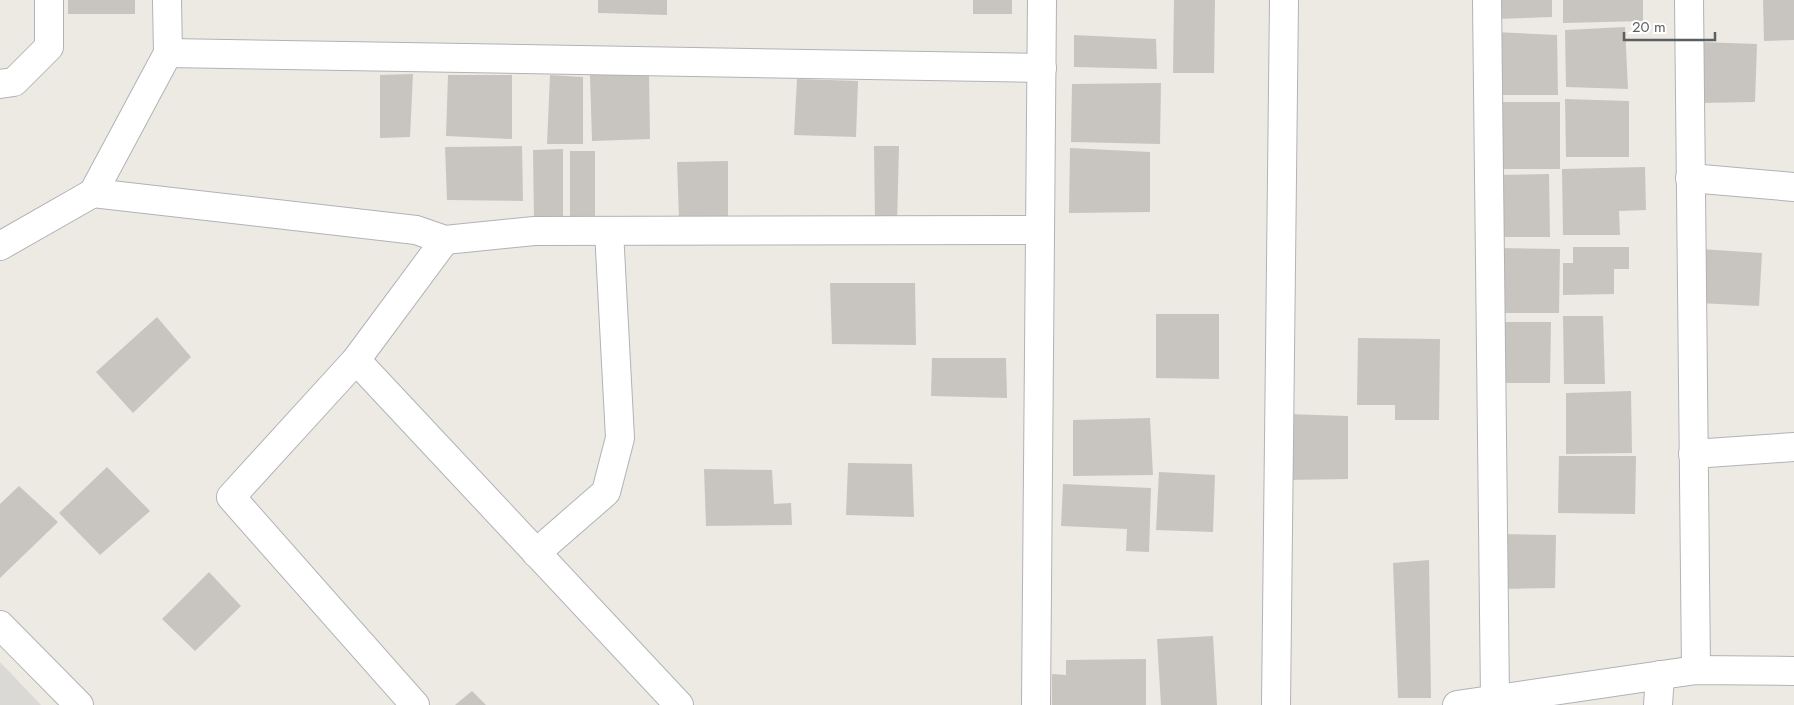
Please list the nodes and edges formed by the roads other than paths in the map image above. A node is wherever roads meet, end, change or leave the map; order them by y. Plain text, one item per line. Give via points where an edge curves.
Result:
1 (49, 0) edge
2 (167, 0) edge
3 (1042, 0) edge
4 (1284, 0) edge
5 (1487, 0) edge
6 (1689, 0) edge
7 (168, 53) junction
8 (1042, 68) junction
9 (0, 84) edge
10 (1690, 178) junction
11 (1794, 188) edge
12 (93, 193) junction
13 (1040, 230) junction
14 (609, 231) junction
15 (445, 240) junction
16 (0, 246) edge
17 (356, 360) junction
18 (1794, 447) edge
19 (1693, 454) junction
20 (536, 552) junction
21 (0, 625) edge
22 (1696, 670) junction
23 (1794, 671) edge
24 (1660, 674) junction
25 (1495, 699) junction
26 (79, 705) edge
27 (415, 705) edge
28 (679, 705) edge
29 (1036, 705) edge
30 (1276, 705) edge
31 (1457, 705) edge
32 (1658, 705) edge

1 - 9 street via 49,47 14,82
2 - 7 street
3 - 8 street
4 - 30 street
5 - 25 street
6 - 10 street
7 - 8 street
7 - 12 street
8 - 13 street
10 - 11 street
10 - 19 street
12 - 15 street via 416,230
12 - 16 street
13 - 14 street
13 - 29 street
14 - 15 street via 534,231
14 - 20 street via 620,438 606,492
15 - 17 street
17 - 20 street
17 - 27 street via 232,497
18 - 19 street
19 - 22 street
20 - 28 street
21 - 26 street
22 - 23 street
22 - 24 street
24 - 25 street
24 - 32 street
25 - 31 street

